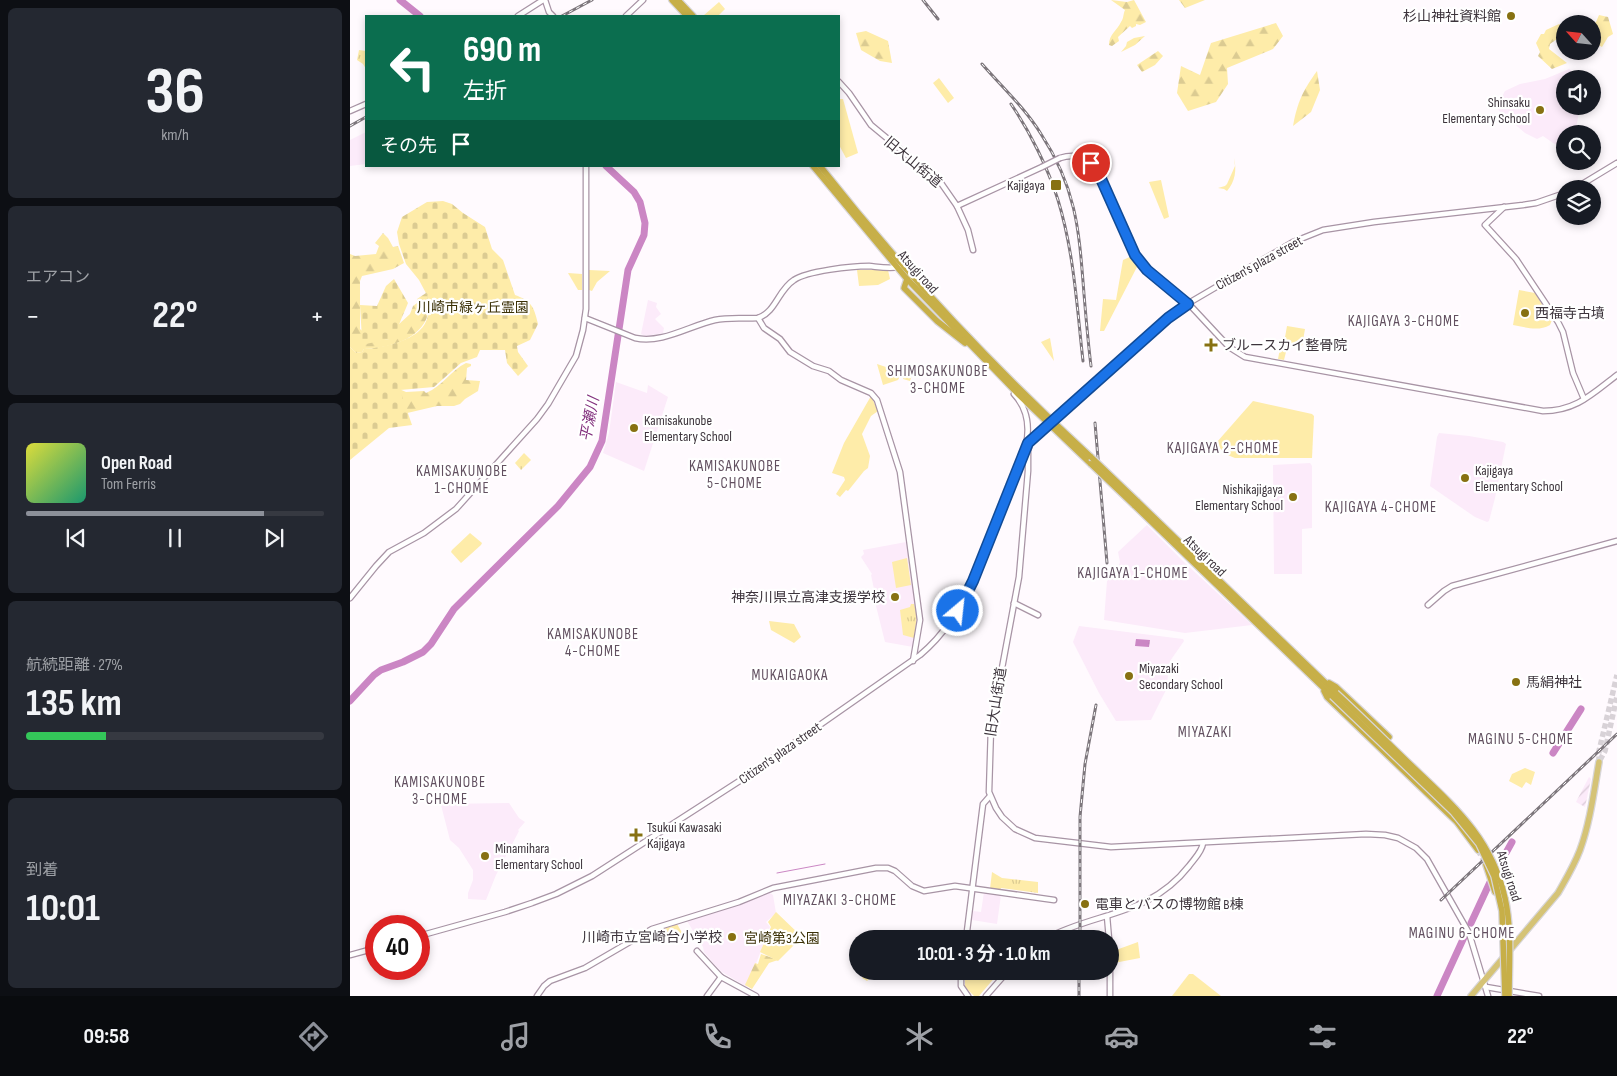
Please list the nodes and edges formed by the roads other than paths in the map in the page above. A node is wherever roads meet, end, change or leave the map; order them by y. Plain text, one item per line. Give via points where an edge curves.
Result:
1 (544, 0) edge
2 (642, 0) edge
3 (672, 0) edge
4 (678, 0) edge
5 (520, 15) edge
6 (552, 15) edge
7 (627, 15) edge
8 (686, 15) edge
9 (692, 15) edge
10 (840, 83) edge
11 (365, 104) edge
12 (350, 111) edge
13 (1617, 163) edge
14 (586, 167) edge
15 (814, 167) edge
16 (821, 167) edge
17 (1589, 180) edge
18 (1556, 196) edge
19 (957, 206) junction
20 (1504, 207) junction
21 (972, 250) dead end
22 (900, 267) junction
23 (1188, 304) junction
24 (585, 318) junction
25 (758, 318) junction
26 (1617, 375) edge
27 (1007, 382) junction
28 (1584, 399) junction
29 (1051, 423) junction
30 (1033, 438) junction
31 (1026, 446) junction
32 (1017, 469) junction
33 (1027, 476) junction
34 (1136, 503) junction
35 (1617, 541) edge
36 (350, 598) edge
37 (1014, 603) junction
38 (1428, 605) dead end
39 (1038, 615) dead end
40 (913, 660) junction
41 (1321, 681) junction
42 (1334, 694) junction
43 (1389, 737) dead end
44 (1599, 762) tunnel mouth
45 (990, 796) junction
46 (994, 805) junction
47 (983, 811) junction
48 (1203, 843) junction
49 (1478, 850) tunnel mouth
50 (1486, 865) tunnel mouth
51 (973, 888) junction
52 (1054, 900) dead end
53 (1107, 916) junction
54 (967, 930) edge
55 (1070, 930) edge
56 (1108, 930) edge
57 (430, 933) edge
58 (365, 951) edge
59 (697, 951) dead end
60 (350, 955) edge
61 (1501, 959) junction
62 (721, 977) junction
63 (961, 980) edge
64 (1000, 980) edge
65 (1110, 980) edge
66 (1484, 980) junction
67 (1486, 987) junction
68 (537, 996) edge
69 (707, 996) edge
70 (756, 996) edge
71 (968, 996) edge
72 (986, 996) edge
73 (1110, 996) edge
74 (1470, 996) edge
75 (1488, 996) edge
76 (1505, 996) edge
77 (1512, 996) edge
78 (1540, 996) edge

1 - 5 street
1 - 6 street
2 - 7 street
3 - 8 highway
4 - 9 highway
10 - 19 street, 旧大山街道 via 869,124 941,183
11 - 12 street
13 - 17 street
14 - 24 street
15 - 22 highway, Atsugi road
16 - 22 highway, Atsugi road
18 - 20 street, Citizen's plaza street via 1536,203
19 - 21 street, 旧大山街道 via 968,230
19 - 23 street, bridge via 1060,158 1078,156 1091,163 1098,172 1135,255 1147,270
20 - 23 street, Citizen's plaza street via 1323,230 1293,242
20 - 28 street via 1485,224 1516,259 1558,322
22 - 25 street via 855,267 802,276 786,286 772,308
22 - 27 highway, Atsugi road via 907,279 904,288
22 - 29 highway, Atsugi road
23 - 28 street via 1229,347 1251,359 1543,410 1565,409
23 - 29 street, Citizen's plaza street via 1168,318
24 - 25 street via 642,339 658,338 724,318
24 - 36 street via 576,356 537,419 456,509 435,526 389,552
25 - 40 street via 790,352 871,393 877,400 900,472 920,620
26 - 28 street
27 - 29 highway, Atsugi road
27 - 31 street, Citizen's plaza street via 1026,413
29 - 30 street, Citizen's plaza street
29 - 34 highway, Atsugi road, bridge
29 - 34 highway, Atsugi road, bridge via 1091,456
30 - 31 street, Citizen's plaza street
30 - 33 street via 1028,451
31 - 32 street, Citizen's plaza street
32 - 33 street
32 - 40 street, Citizen's plaza street via 963,602 935,642
33 - 37 street, 旧大山街道 via 1020,570
34 - 41 highway, Atsugi road
35 - 38 street via 1452,586
37 - 39 street
37 - 45 street, 旧大山街道 via 991,727
40 - 57 street, Citizen's plaza street via 734,785 592,876 532,903
41 - 42 highway, Atsugi road
41 - 43 highway via 1336,687
41 - 49 highway via 1327,697 1457,822
42 - 76 highway, Atsugi road, bridge via 1453,812 1478,844 1494,876 1502,910
42 - 77 highway, Atsugi road, bridge via 1463,815 1487,849 1500,878 1507,910
44 - 61 main road via 1585,834 1574,864 1558,893
45 - 46 street
45 - 47 street, 旧大山街道 via 984,802
46 - 47 street
46 - 48 street via 1015,829 1039,839 1111,847
47 - 51 street, 旧大山街道
48 - 53 street via 1201,850 1167,889 1147,902
48 - 66 street via 1370,834 1402,840 1420,851 1434,871 1469,934
50 - 61 highway via 1499,911
51 - 52 street
51 - 54 street, 旧大山街道
51 - 68 street via 955,886 920,890 895,871 882,868 773,888 652,930 585,968 550,981
53 - 55 street
53 - 56 street
58 - 60 street
59 - 62 street
61 - 66 main road
62 - 69 street
62 - 70 street
63 - 71 street
64 - 72 street
65 - 73 street
66 - 67 street
66 - 74 main road
67 - 75 street
67 - 78 street

